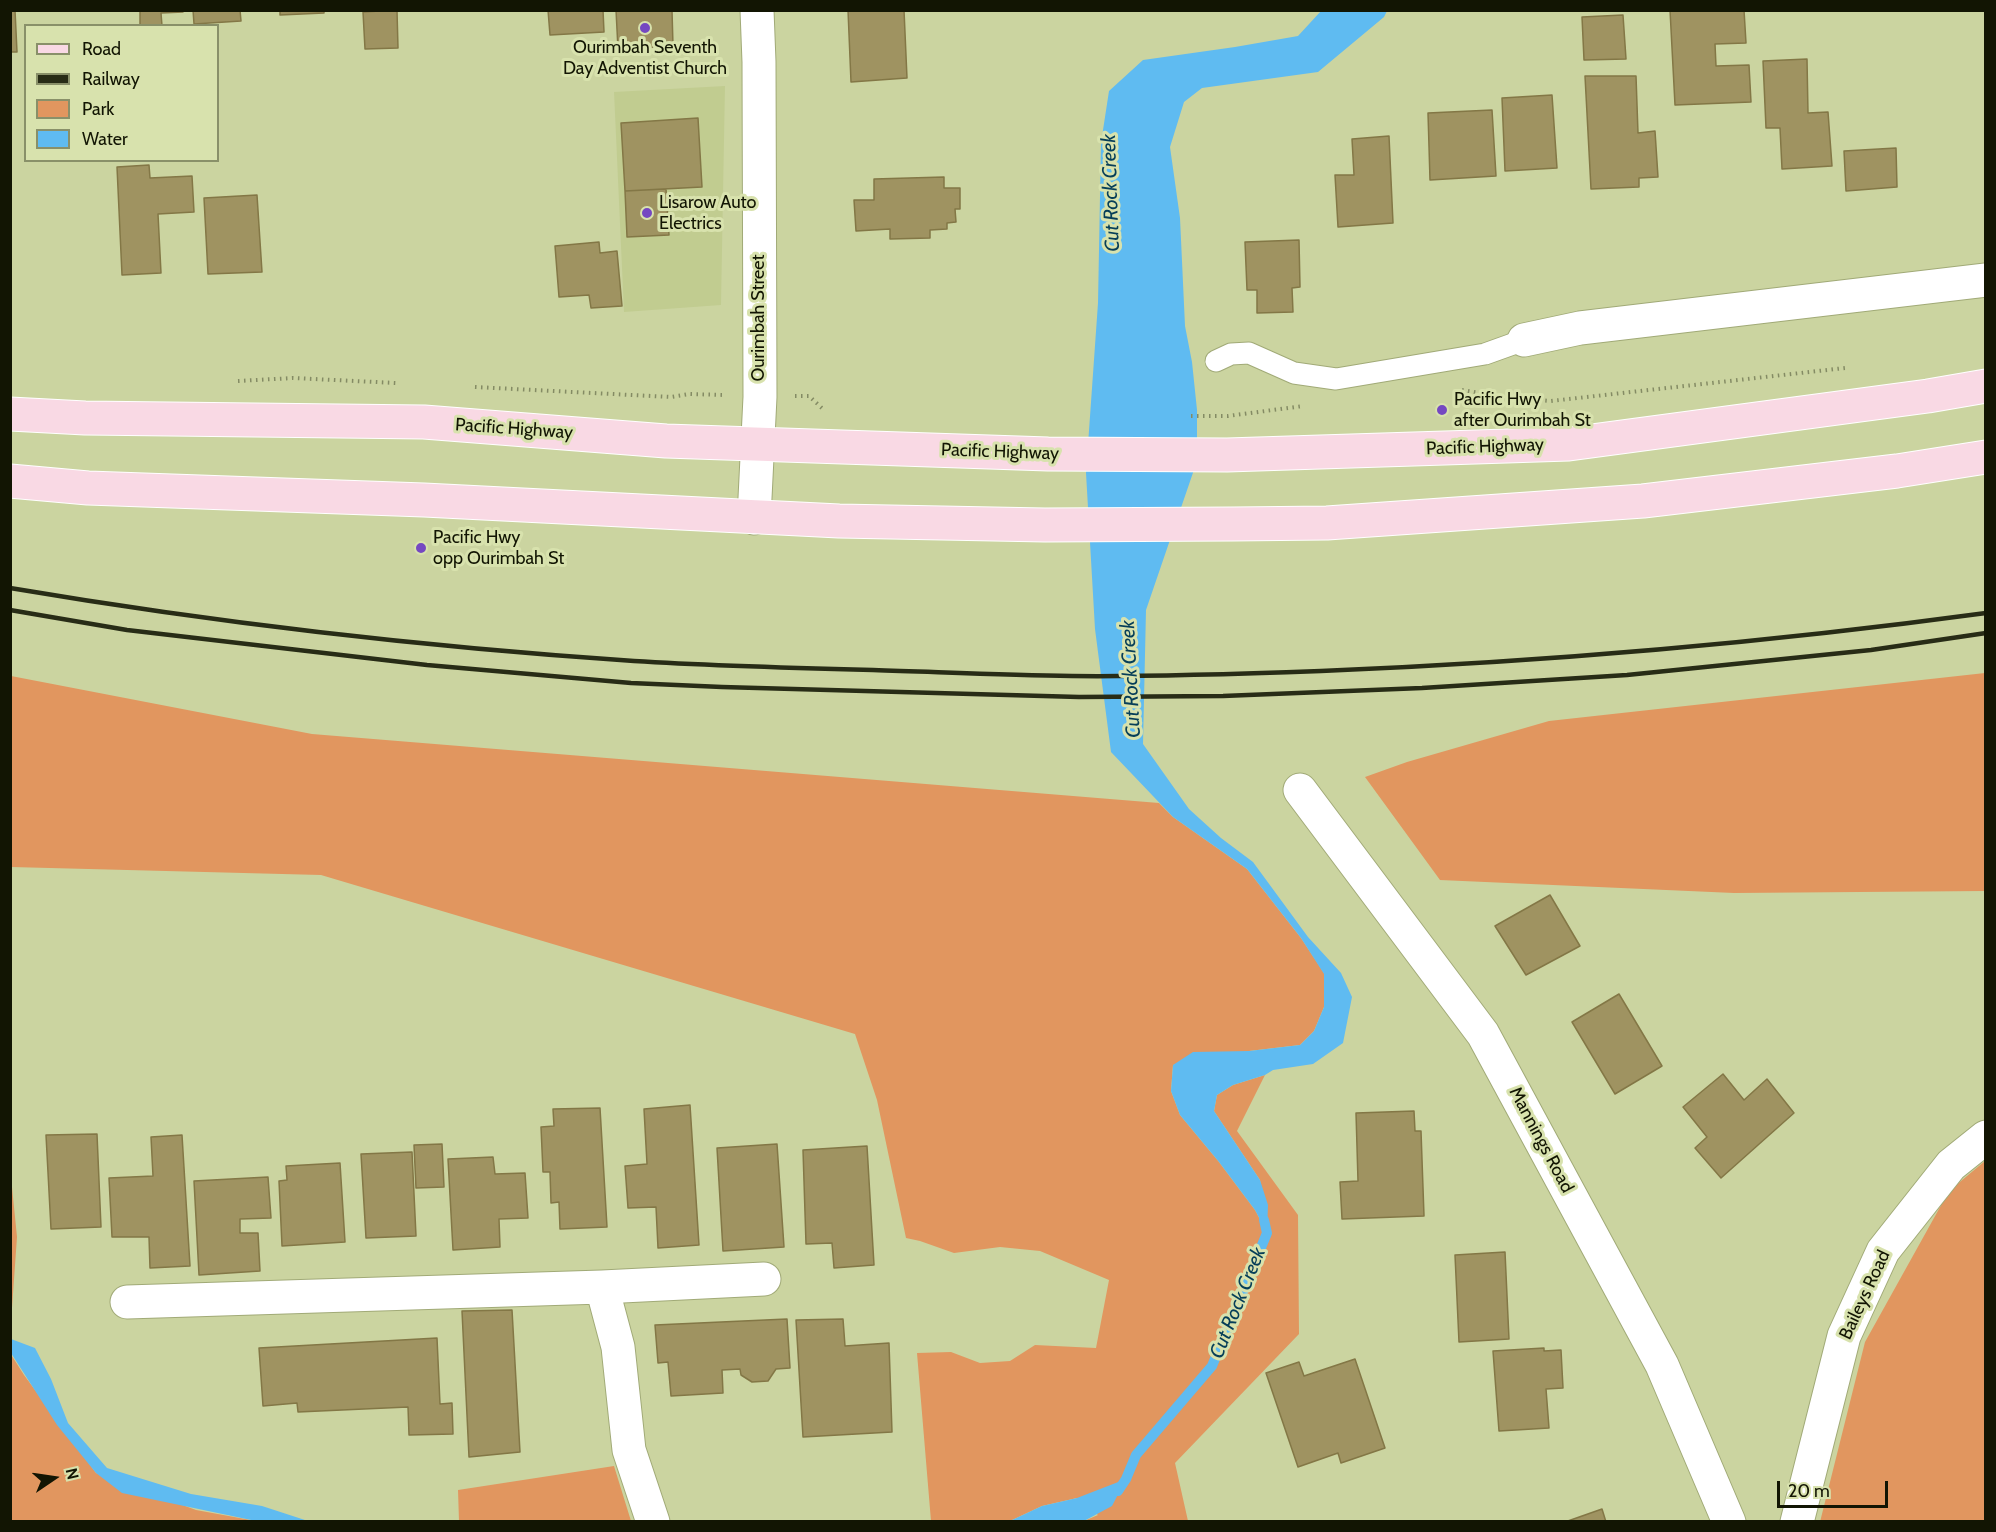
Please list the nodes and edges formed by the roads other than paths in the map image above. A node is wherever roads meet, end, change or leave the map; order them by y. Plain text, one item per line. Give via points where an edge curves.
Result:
1 (757, 10) edge
2 (1986, 280) edge
3 (1524, 340) joint
4 (1216, 361) dead end
5 (1986, 386) edge
6 (10, 414) edge
7 (757, 443) junction
8 (1986, 458) edge
9 (10, 481) edge
10 (754, 518) junction
11 (1300, 790) dead end
12 (1986, 1137) edge
13 (764, 1279) dead end
14 (602, 1287) junction
15 (127, 1302) dead end
16 (653, 1521) edge
17 (1729, 1521) edge
18 (1797, 1521) edge

1 - 7 street, Ourimbah Street
2 - 3 street via 1580,328
3 - 4 lane via 1485,354 1336,379 1294,373 1249,353 1231,354
5 - 7 main road, Pacific Highway via 1569,444 1227,455 1047,454
6 - 7 main road, Pacific Highway via 424,422 666,441
7 - 10 street, Ourimbah Street
8 - 10 main road via 1643,501 1327,523 1046,525
9 - 10 main road via 88,488 424,500
11 - 17 street, Mannings Road via 1484,1034 1662,1365
12 - 18 street, Baileys Road via 1951,1165 1883,1251 1844,1336
13 - 14 street
14 - 15 street
14 - 16 street via 618,1347 629,1450

